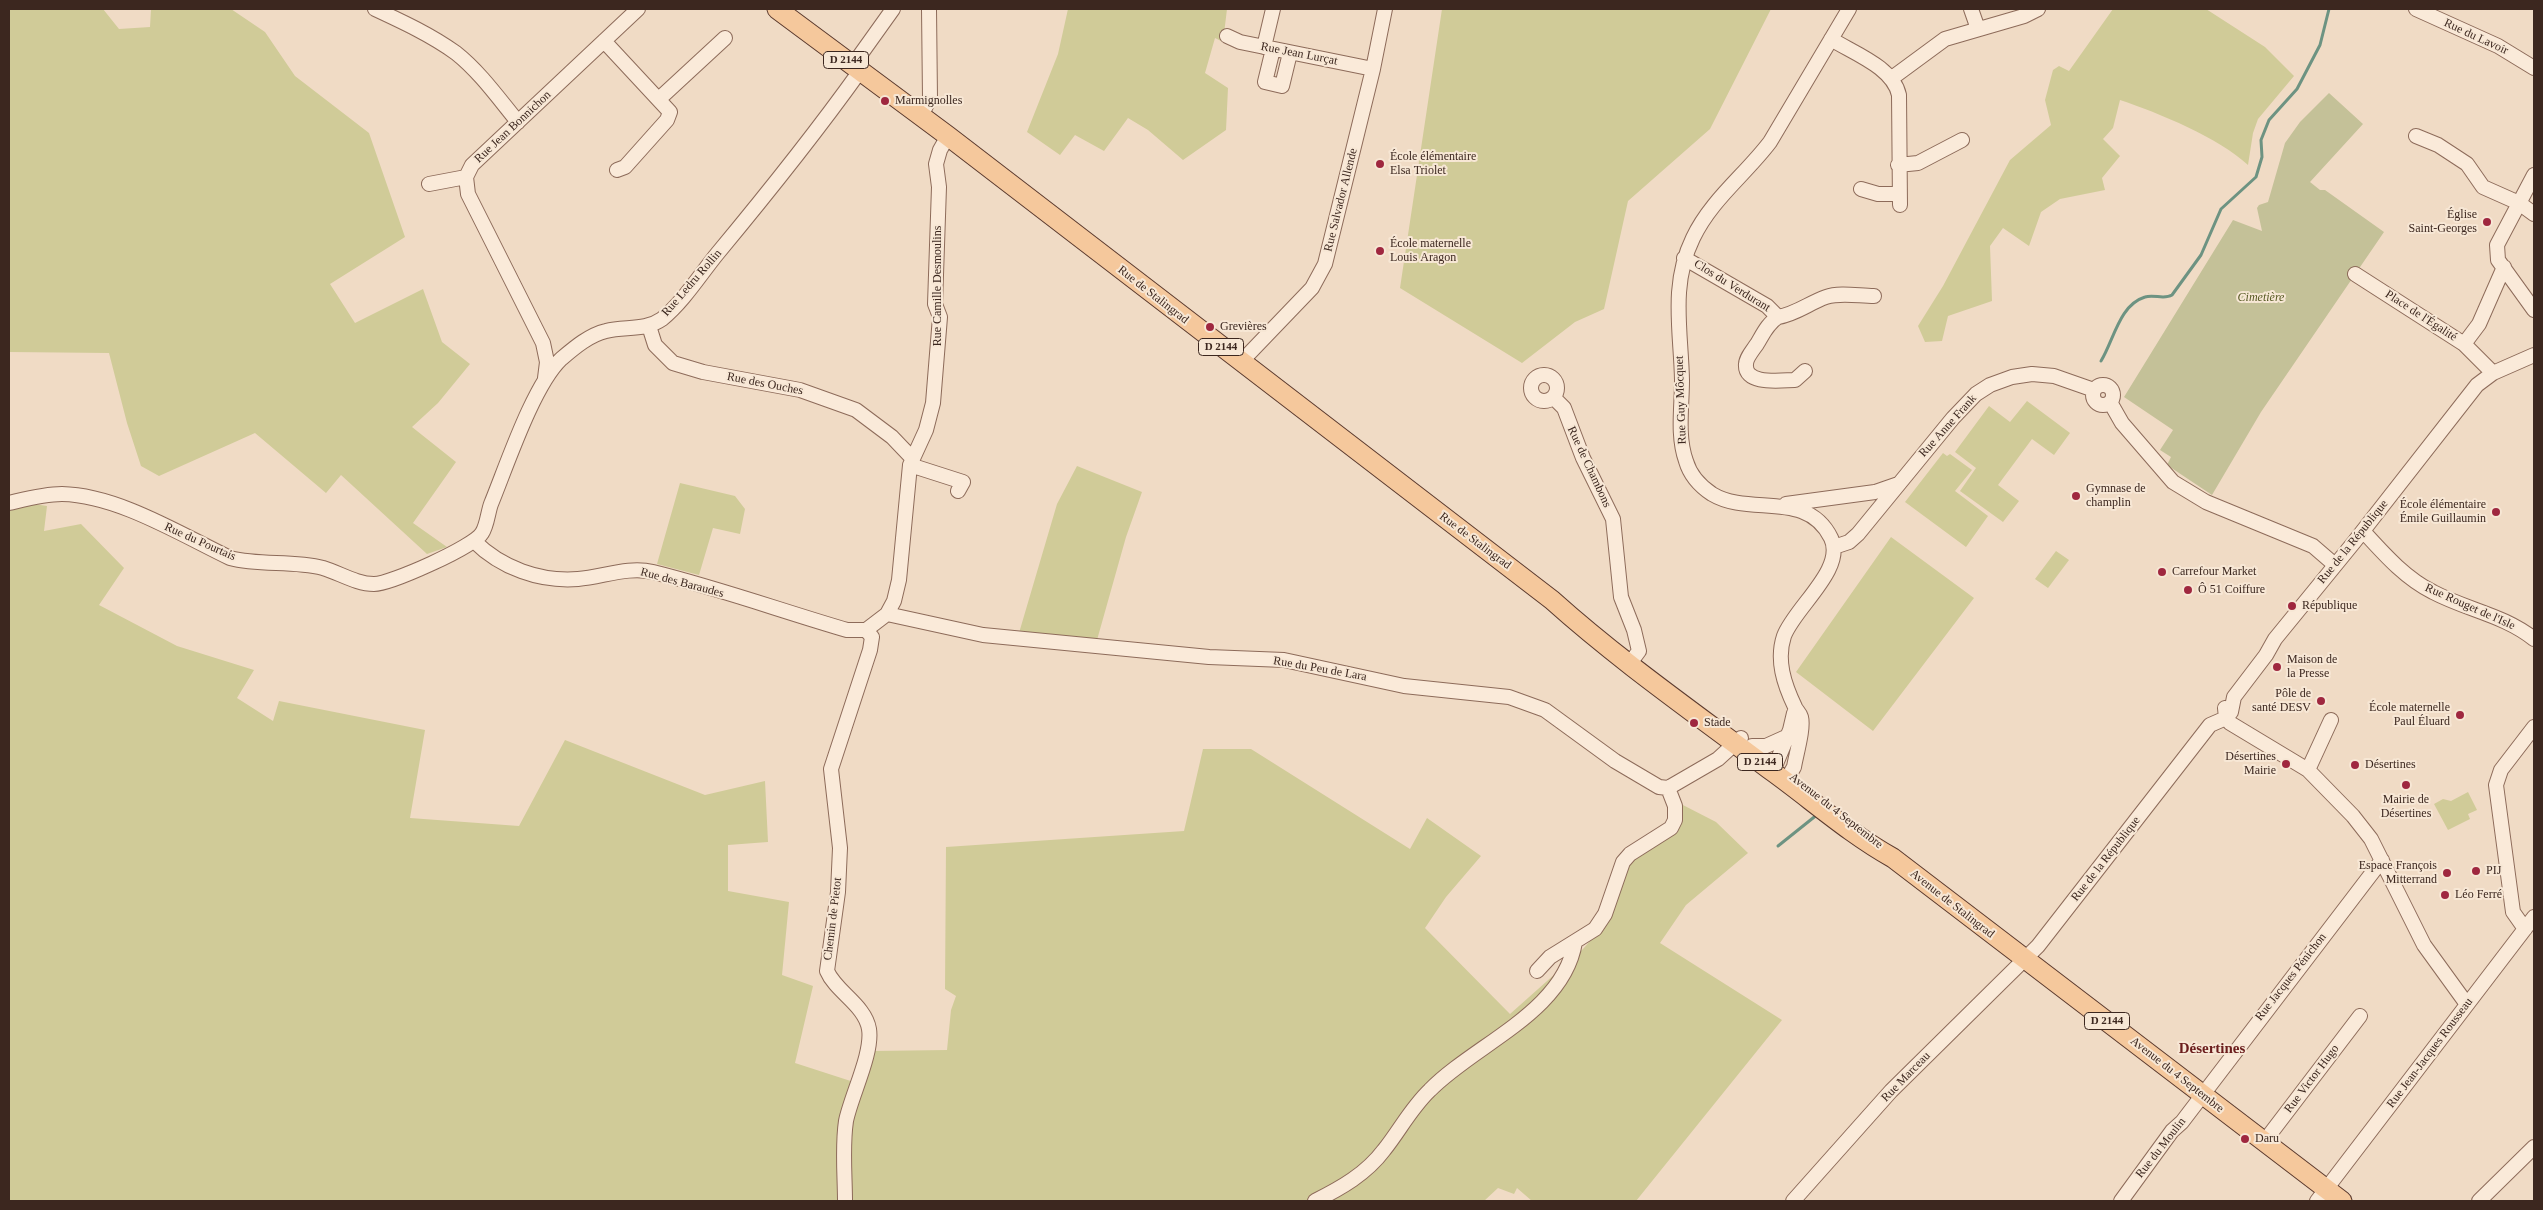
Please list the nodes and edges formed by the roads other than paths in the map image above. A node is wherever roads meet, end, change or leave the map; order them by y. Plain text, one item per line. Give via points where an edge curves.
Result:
1 (375, 9) edge
2 (638, 9) edge
3 (777, 9) edge
4 (893, 9) edge
5 (929, 9) edge
6 (1273, 9) edge
7 (1385, 9) edge
8 (1849, 9) edge
9 (1971, 9) edge
10 (2038, 9) edge
11 (2416, 9) edge
12 (1978, 30) junction
13 (1227, 36) dead end
14 (725, 38) dead end
15 (1831, 39) junction
16 (604, 41) junction
17 (1268, 48) junction
18 (1290, 53) junction
19 (856, 68) junction
20 (2534, 68) edge
21 (1373, 69) junction
22 (1892, 78) junction
23 (659, 99) junction
24 (921, 116) junction
25 (518, 122) junction
26 (948, 136) junction
27 (2416, 136) dead end
28 (1962, 140) dead end
29 (1898, 165) junction
30 (617, 170) dead end
31 (2534, 175) edge
32 (466, 177) junction
33 (429, 184) dead end
34 (1861, 189) dead end
35 (2519, 203) junction
36 (2534, 214) edge
37 (1684, 258) junction
38 (2504, 267) junction
39 (2355, 274) dead end
40 (1874, 296) dead end
41 (2531, 305) edge
42 (1778, 317) junction
43 (649, 326) junction
44 (2464, 344) junction
45 (2534, 355) edge
46 (1241, 362) junction
47 (1805, 371) dead end
48 (2493, 373) junction
49 (544, 380) junction
50 (1554, 398) dead end
51 (912, 462) junction
52 (1898, 483) junction
53 (958, 491) dead end
54 (9, 503) edge
55 (1781, 505) junction
56 (2363, 531) junction
57 (474, 541) junction
58 (1834, 547) junction
59 (2335, 565) junction
60 (887, 614) junction
61 (866, 630) junction
62 (2534, 639) edge
63 (1633, 660) junction
64 (1795, 708) junction
65 (2228, 715) junction
66 (2331, 720) dead end
67 (2534, 727) edge
68 (1786, 737) junction
69 (1743, 743) junction
70 (2308, 770) junction
71 (1780, 772) junction
72 (1668, 788) junction
73 (1893, 858) joint
74 (2382, 860) junction
75 (2534, 917) edge
76 (2525, 929) junction
77 (1574, 942) junction
78 (2018, 954) junction
79 (1537, 971) dead end
80 (2466, 1003) junction
81 (2360, 1016) dead end
82 (2201, 1094) junction
83 (2264, 1142) junction
84 (2534, 1147) edge
85 (2321, 1195) edge
86 (845, 1201) edge
87 (1315, 1201) edge
88 (1793, 1201) edge
89 (2121, 1201) edge
90 (2342, 1201) edge
91 (2479, 1201) edge

1 - 25 street via 418,29 456,53
2 - 16 street, Rue Jean Bonnichon
3 - 19 main road, Rue de Stalingrad / D 2144
4 - 19 street, Rue Ledru Rollin
5 - 24 street via 930,98
6 - 17 street
7 - 21 street, Rue Salvador Allende
8 - 15 street, Rue Guy Môcquet
9 - 12 street
10 - 12 street
11 - 20 street, Rue du Lavoir via 2498,46
12 - 22 street via 1945,39
13 - 17 street, Rue Jean Lurçat
14 - 23 street
15 - 22 street
15 - 37 street, Rue Guy Môcquet via 1770,142 1755,162 1718,198 1704,217
16 - 23 street
16 - 25 street, Rue Jean Bonnichon
17 - 18 street, Rue Jean Lurçat
17 - 18 street via 1265,82 1282,86
18 - 21 street, Rue Jean Lurçat
19 - 24 main road, Rue de Stalingrad / D 2144
19 - 43 street, Rue Ledru Rollin via 733,235 670,312
21 - 46 street, Rue Salvador Allende via 1325,264 1312,288
22 - 29 street via 1899,95
23 - 30 street via 670,112 667,120 625,167
24 - 26 main road, Rue de Stalingrad / D 2144
25 - 32 street, Rue Jean Bonnichon via 472,165
26 - 46 main road, Rue de Stalingrad / D 2144
26 - 51 street, Rue Camille Desmoulins via 936,164 940,187 935,304 940,317 933,403
27 - 35 street via 2438,145 2467,164 2483,187
28 - 29 street via 1918,163
29 - 34 street via 1899,200
31 - 35 street
32 - 33 street
32 - 49 street via 468,194 543,343 547,362
35 - 36 street
35 - 38 street via 2497,245 2498,260
37 - 42 street, Clos du Verdurant via 1767,306
37 - 55 street, Rue Guy Môcquet via 1677,311 1682,379 1681,433 1686,463 1700,485 1714,495 1741,504
38 - 41 street
38 - 44 street, Place de l'Égalité via 2479,324
39 - 44 street, Place de l'Égalité
40 - 42 street, Clos du Verdurant via 1826,297
42 - 47 street, Clos du Verdurant via 1770,322 1746,363 1746,371 1760,380 1795,380
43 - 49 street, Rue Ledru Rollin via 604,331 586,340 558,362
43 - 51 street, Rue des Ouches via 655,345 673,363 703,372 800,390 856,410 892,437
44 - 48 street
45 - 48 street, Rue de la République
46 - 63 main road, Rue de Stalingrad / D 2144 via 1552,600 1586,620
48 - 56 street, Rue de la République via 2477,384
49 - 57 street, Rue Ledru Rollin via 501,479 482,533
50 - 63 street, Rue de Chambons via 1564,408 1582,458 1614,519 1621,597 1639,651
51 - 53 street via 962,482
51 - 60 street, Rue Camille Desmoulins via 898,580 894,601
52 - 55 street via 1875,492
52 - 58 street, Rue Anne Frank via 1858,534 1849,542
52 - 59 street, Rue Anne Frank via 1963,407 1990,385 2012,377 2058,377 2094,390 2093,396 2098,403 2110,402 2122,423 2173,482 2206,502 2313,546
54 - 57 street, Rue du Pourtais via 44,495 84,495 107,500 230,558 249,563 323,568 373,584 386,583
55 - 58 street, Rue Guy Môcquet via 1804,512 1818,521
56 - 59 street, Rue de la République
56 - 62 street, Rue Rouget de l'Isle via 2421,586 2463,606 2506,620
57 - 61 street, Rue des Baraudes via 506,566 532,575 578,579 640,570 847,630
58 - 64 street via 1831,566 1791,622 1782,644 1781,666
59 - 65 street, Rue de la République via 2275,639 2225,709
60 - 61 street
60 - 72 street, Rue du Peu de Lara via 983,635 1209,658 1284,660 1404,686 1509,697 1544,710 1616,761 1654,784
61 - 86 street, Chemin de Pietot via 872,637 870,650 831,769 840,848 838,892 827,971 863,1014 869,1028 868,1045 846,1122
63 - 69 main road, Avenue du 4 Septembre / D 2144
64 - 68 street
64 - 71 street via 1801,717 1796,758
65 - 70 street via 2230,723
65 - 78 street, Rue de la République via 2210,725 2038,946
66 - 70 street
67 - 76 street via 2501,770 2496,785 2513,912
68 - 69 street via 1766,746
68 - 71 street
69 - 71 main road, Avenue du 4 Septembre / D 2144
69 - 72 street
70 - 74 street via 2353,816
71 - 73 main road, Avenue du 4 Septembre / D 2144 via 1880,843
72 - 77 street via 1675,806 1675,820 1671,828 1630,854 1617,876 1605,914 1595,929
73 - 78 main road, Avenue de Stalingrad / D 2144
74 - 80 street via 2424,945
74 - 82 street, Rue Jacques Pénichon
75 - 76 street, Rue Jean-Jacques Rousseau
76 - 80 street, Rue Jean-Jacques Rousseau
77 - 79 street via 1550,957
77 - 87 street via 1564,975 1548,996 1430,1089 1367,1169 1338,1190
78 - 82 main road, Avenue du 4 Septembre / D 2144
78 - 88 street, Rue Marceau
80 - 85 street, Rue Jean-Jacques Rousseau
81 - 83 street, Rue Victor Hugo
82 - 83 main road, Avenue du 4 Septembre / D 2144
82 - 89 street, Rue du Moulin
83 - 85 main road, Avenue du 4 Septembre / D 2144
84 - 91 street
85 - 90 main road, Avenue du 4 Septembre / D 2144

